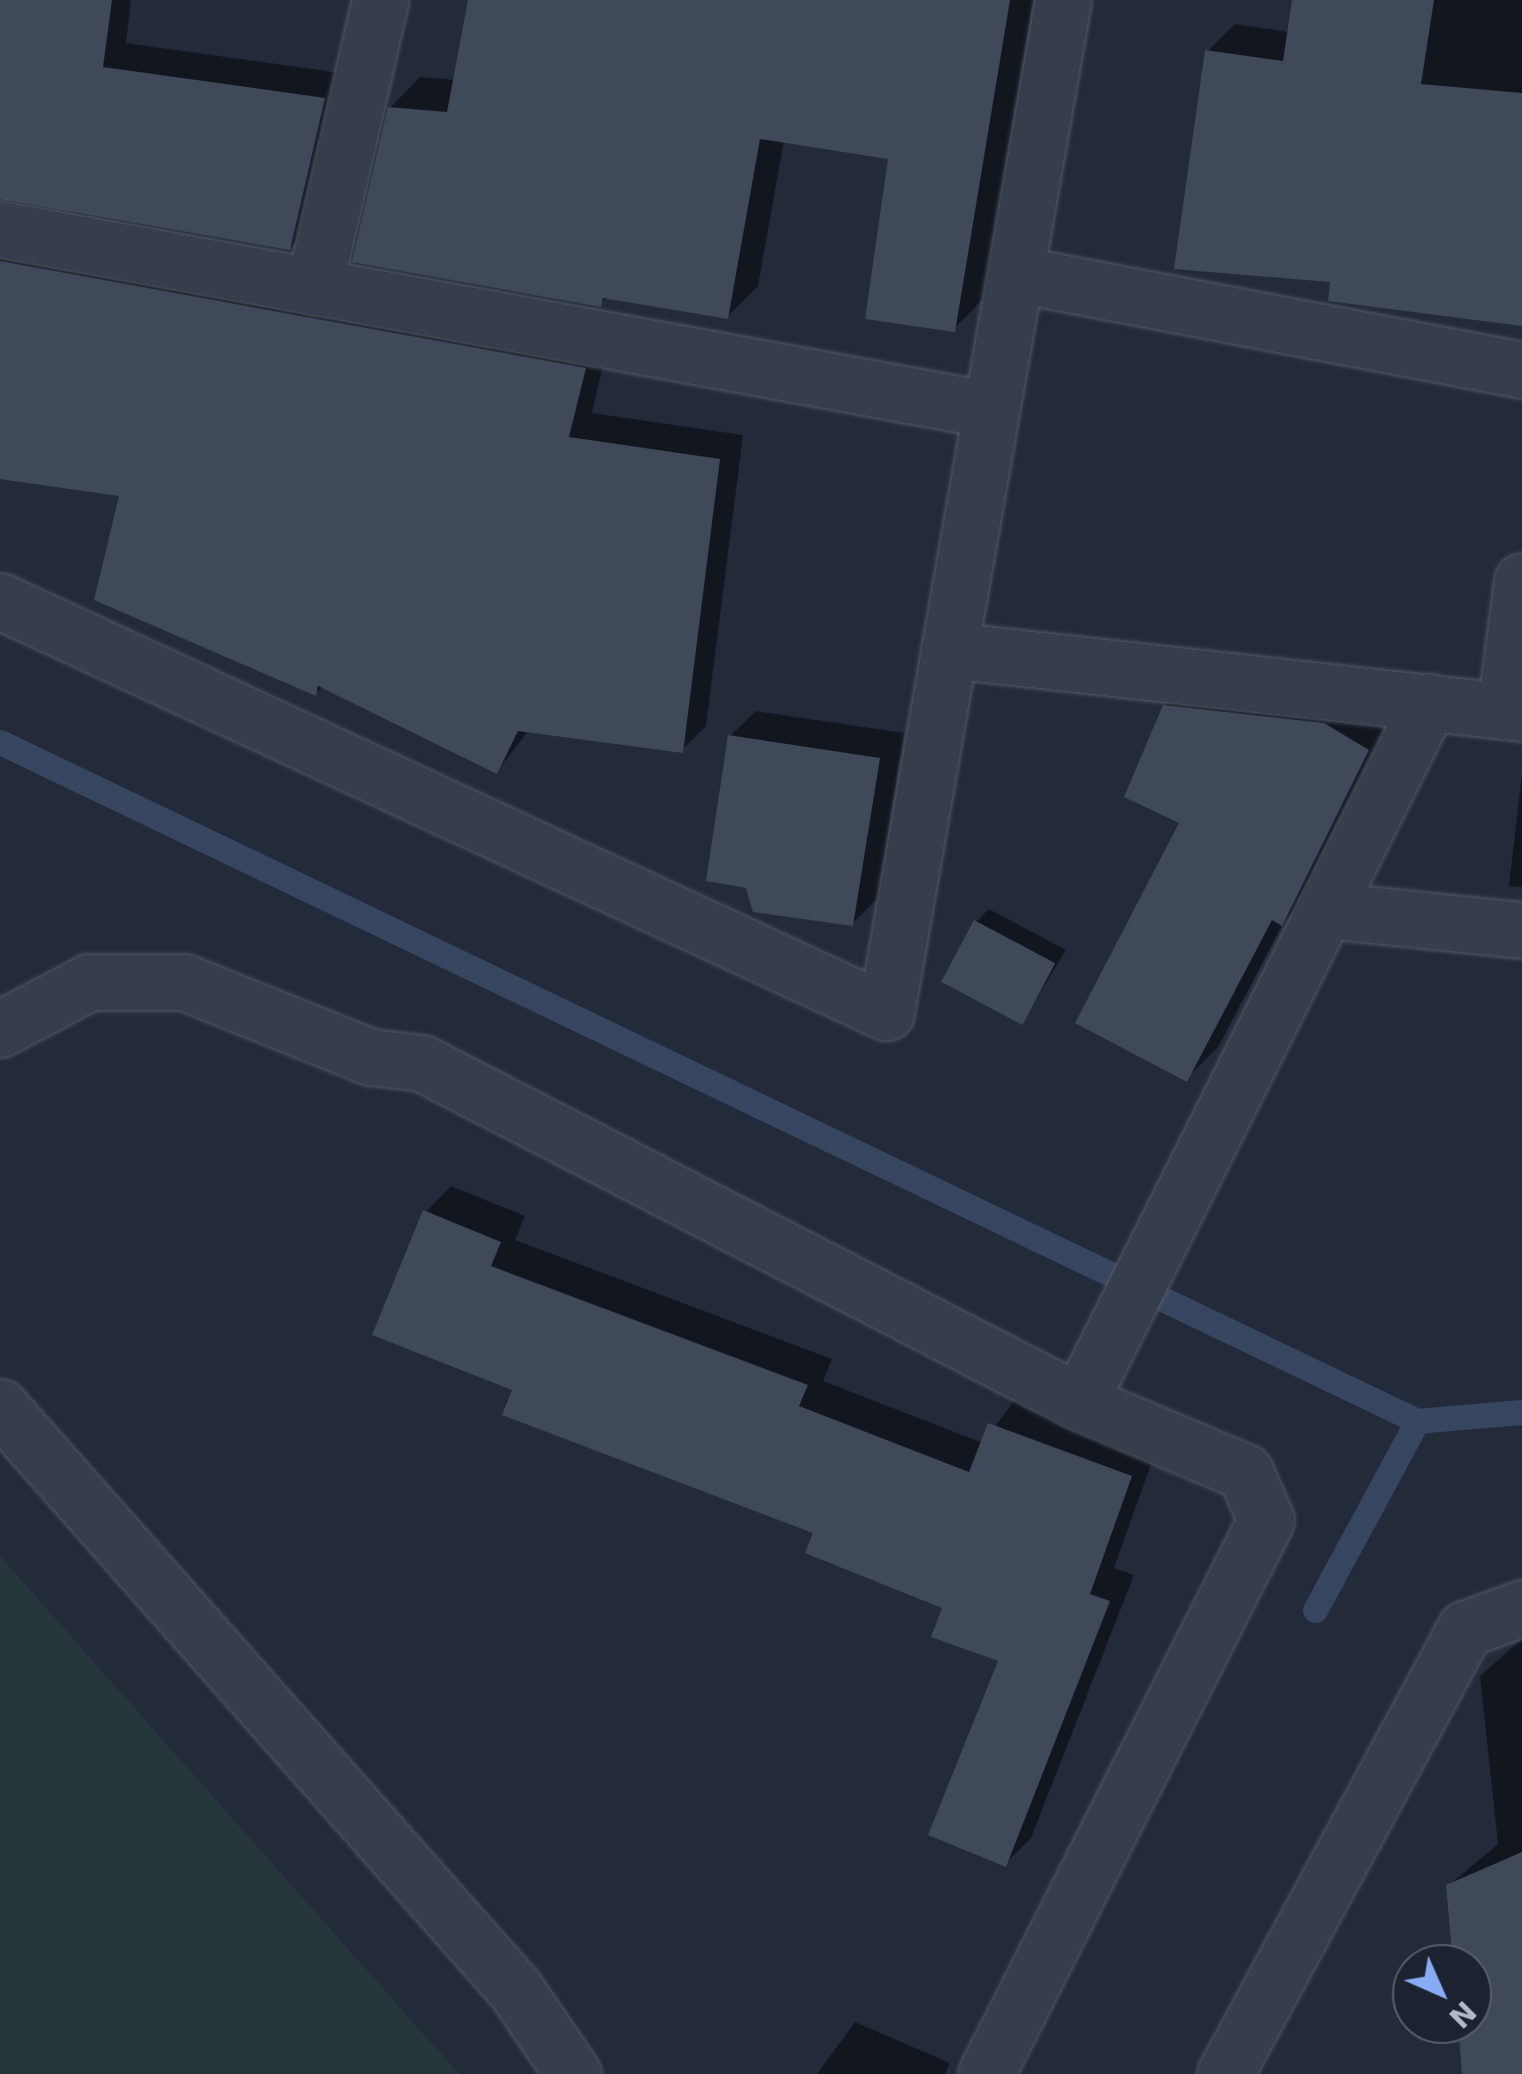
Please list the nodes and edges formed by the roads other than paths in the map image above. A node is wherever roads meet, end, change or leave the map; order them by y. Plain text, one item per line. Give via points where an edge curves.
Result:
1 (380, 0) edge
2 (1063, 0) edge
3 (0, 229) edge
4 (1016, 274) junction
5 (314, 286) junction
6 (1522, 370) edge
7 (991, 410) junction
8 (1522, 581) edge
9 (0, 600) edge
10 (949, 650) junction
11 (1429, 702) junction
12 (1514, 712) edge
13 (1326, 910) junction
14 (1522, 930) edge
15 (0, 1029) edge
16 (1079, 1402) junction
17 (0, 1407) edge
18 (1522, 1608) edge
19 (573, 2074) edge
20 (986, 2074) edge
21 (1225, 2074) edge

1 - 5 street
2 - 4 street
3 - 5 street
4 - 6 street
4 - 7 street
5 - 7 street
7 - 10 street
8 - 12 street
9 - 10 street via 886,1012
10 - 11 street
11 - 12 street
11 - 13 street
13 - 14 street
13 - 16 street
15 - 16 street via 89,982 184,982 371,1057 422,1063
16 - 20 street via 1245,1472 1266,1520
17 - 19 street via 502,1974
18 - 21 street via 1465,1629

